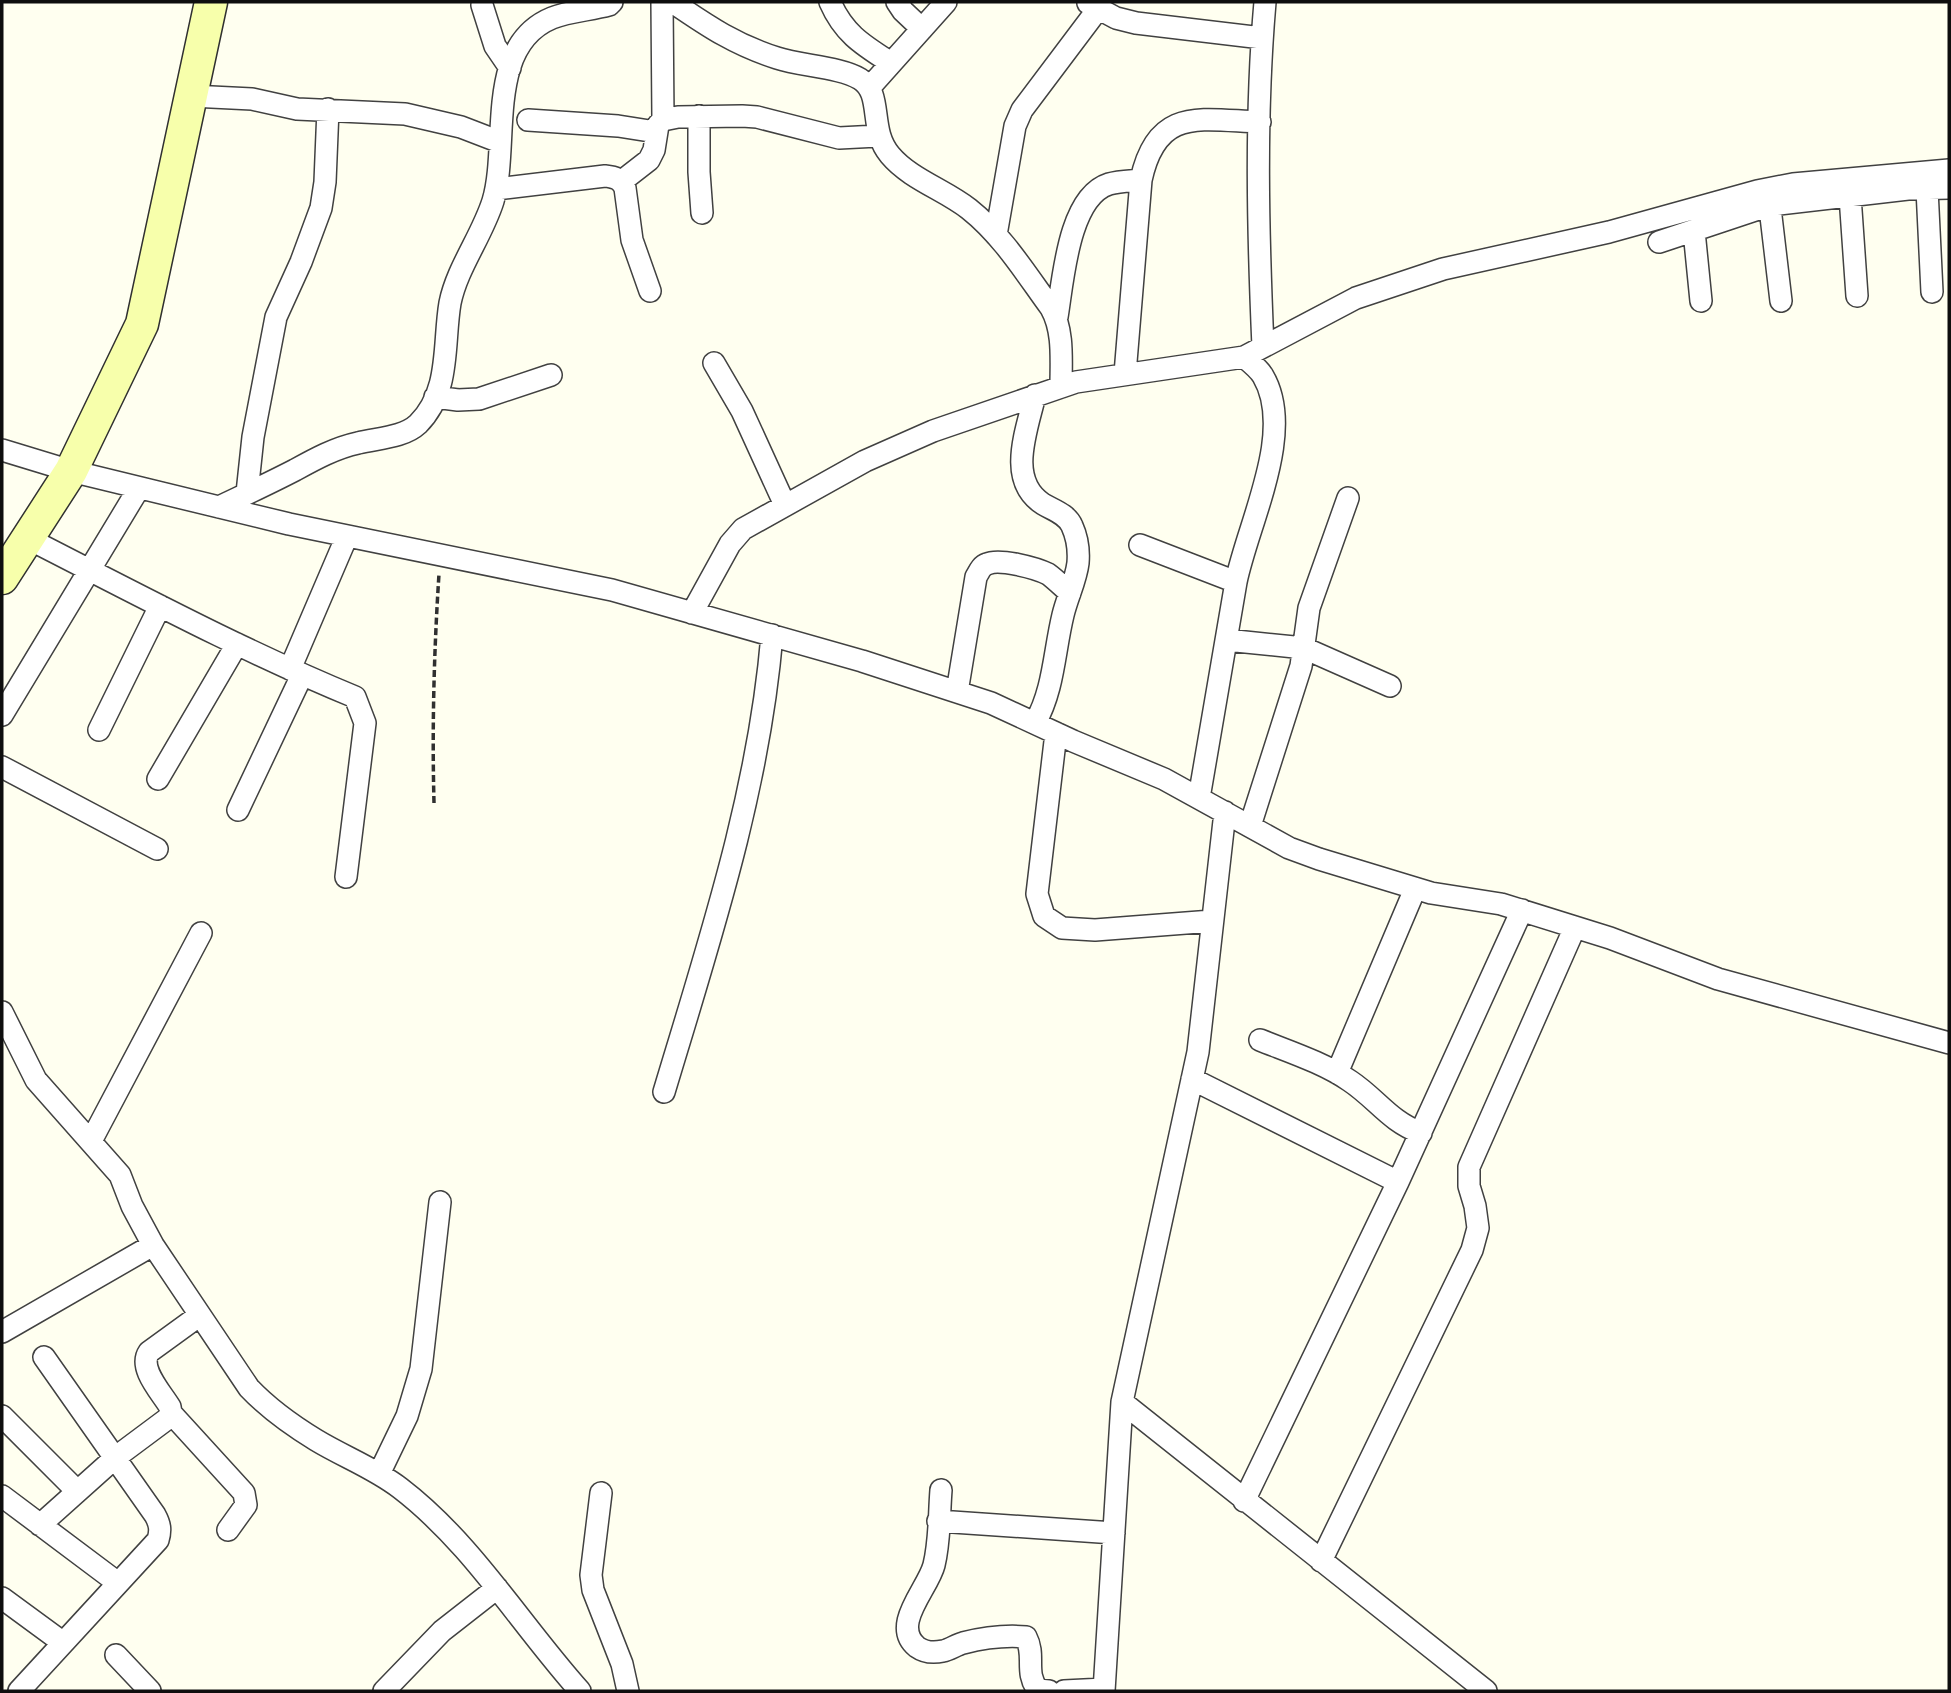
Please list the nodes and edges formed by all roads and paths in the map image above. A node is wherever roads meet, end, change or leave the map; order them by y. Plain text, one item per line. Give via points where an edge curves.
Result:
1 (211, 2) edge
2 (612, 2) edge
3 (646, 2) edge
4 (671, 2) edge
5 (830, 2) edge
6 (897, 2) edge
7 (946, 2) edge
8 (1265, 2) edge
9 (482, 5) dead end
10 (1092, 6) edge
11 (922, 29) junction
12 (1262, 38) junction
13 (891, 63) junction
14 (510, 68) junction
15 (870, 87) junction
16 (191, 96) junction
17 (328, 110) junction
18 (699, 116) junction
19 (528, 120) dead end
20 (1260, 122) junction
21 (660, 126) junction
22 (878, 135) junction
23 (500, 142) junction
24 (1949, 170) edge
25 (1142, 180) junction
26 (622, 181) junction
27 (1949, 188) edge
28 (496, 189) junction
29 (1927, 189) junction
30 (1850, 196) junction
31 (1769, 197) junction
32 (702, 213) dead end
33 (1694, 231) junction
34 (996, 235) junction
35 (1659, 242) dead end
36 (650, 291) dead end
37 (1931, 292) dead end
38 (1857, 296) dead end
39 (1701, 301) dead end
40 (1781, 301) dead end
41 (1056, 317) junction
42 (1253, 352) junction
43 (714, 363) dead end
44 (1125, 374) junction
45 (551, 375) dead end
46 (1061, 387) junction
47 (1035, 395) junction
48 (435, 397) junction
49 (2, 450) edge
50 (71, 471) junction
51 (139, 488) junction
52 (247, 493) junction
53 (1348, 498) dead end
54 (785, 505) junction
55 (219, 507) junction
56 (347, 536) junction
57 (27, 538) junction
58 (1140, 545) dead end
59 (440, 554) junction
60 (90, 570) junction
61 (2, 579) edge
62 (1236, 582) junction
63 (1070, 593) junction
64 (160, 606) junction
65 (692, 613) junction
66 (772, 635) junction
67 (1226, 640) junction
68 (237, 643) junction
69 (1304, 648) junction
70 (296, 672) junction
71 (1390, 686) dead end
72 (957, 692) junction
73 (2, 715) edge
74 (1035, 723) junction
75 (99, 730) dead end
76 (1056, 733) junction
77 (2, 767) edge
78 (158, 779) dead end
79 (1199, 798) junction
80 (435, 803) dead end
81 (238, 810) dead end
82 (1225, 812) junction
83 (1250, 826) junction
84 (157, 849) dead end
85 (345, 877) dead end
86 (1415, 889) junction
87 (1522, 910) junction
88 (1212, 921) junction
89 (1575, 927) junction
90 (201, 933) dead end
91 (2, 1012) edge
92 (1260, 1040) dead end
93 (1949, 1043) edge
94 (1337, 1073) junction
95 (1192, 1079) junction
96 (664, 1093) dead end
97 (1421, 1133) junction
98 (90, 1141) junction
99 (1398, 1182) junction
100 (440, 1202) dead end
101 (153, 1245) junction
102 (200, 1315) junction
103 (2, 1332) edge
104 (44, 1357) dead end
105 (1122, 1402) junction
106 (171, 1413) junction
107 (2, 1416) edge
108 (116, 1457) junction
109 (379, 1475) junction
110 (76, 1490) junction
111 (941, 1490) dead end
112 (601, 1493) dead end
113 (2, 1496) edge
114 (1244, 1500) junction
115 (938, 1521) junction
116 (40, 1525) junction
117 (228, 1530) dead end
118 (1114, 1533) junction
119 (1321, 1561) junction
120 (118, 1583) junction
121 (497, 1588) junction
122 (2, 1598) edge
123 (62, 1642) junction
124 (116, 1655) dead end
125 (1104, 1690) edge
126 (19, 1691) edge
127 (150, 1691) edge
128 (384, 1691) edge
129 (580, 1691) edge
130 (628, 1691) edge
131 (1049, 1691) edge
132 (1064, 1691) edge
133 (1486, 1691) edge

1 - 16 street
2 - 14 street via 536,27 521,43
3 - 4 street
4 - 15 street via 727,38 776,58 852,75
4 - 21 street
5 - 13 street via 851,37
6 - 11 street
7 - 11 street
8 - 12 street
9 - 14 street via 495,46
10 - 12 street via 1136,23
10 - 34 street via 1015,126
11 - 13 street
12 - 20 street
13 - 15 street
14 - 23 street
15 - 22 street
16 - 17 street
16 - 50 street via 142,324
17 - 23 street via 405,114
17 - 52 street via 320,208 276,317
18 - 21 street
18 - 22 street via 757,117 839,138
18 - 32 street
19 - 21 street
20 - 25 street via 1193,120 1172,126 1149,152
20 - 42 street
21 - 26 street via 649,160
22 - 34 street via 892,158 966,207
23 - 28 street
24 - 31 street via 1806,183
25 - 41 street via 1097,190 1077,216
25 - 44 street
26 - 28 street via 605,176
26 - 36 street via 632,240
27 - 29 street
28 - 48 street via 451,299 443,378
29 - 30 street
29 - 37 street
30 - 31 street
30 - 38 street
31 - 33 street
31 - 40 street
31 - 42 street via 1443,269 1375,290
33 - 35 street
33 - 39 street
34 - 41 street
41 - 46 street
42 - 44 street
42 - 62 street via 1273,407 1275,436
43 - 54 street via 742,411
44 - 46 street
45 - 48 street via 479,399
46 - 47 street
47 - 54 street via 893,447
47 - 63 street via 1022,463 1023,482 1032,497 1072,524 1078,565
48 - 52 street via 418,424 402,434 322,455
49 - 50 street
50 - 51 street
50 - 57 street
51 - 55 street
51 - 60 street
52 - 55 street
53 - 69 street via 1308,608
54 - 65 street via 743,529 730,544
55 - 56 street
56 - 59 street
56 - 70 street
57 - 60 street
57 - 61 street
58 - 62 street
59 - 65 street via 612,590
59 - 80 path via 433,654
60 - 64 street
60 - 73 street
62 - 67 street
63 - 72 street via 1036,569 1003,562 980,569
63 - 74 street via 1052,685
64 - 68 street
64 - 75 street
65 - 66 street
66 - 72 street
66 - 96 street via 744,813
67 - 69 street
67 - 79 street
68 - 70 street
68 - 78 street
69 - 71 street
69 - 83 street
70 - 81 street
70 - 85 street via 355,696 365,723
72 - 74 street
74 - 76 street
76 - 79 street
76 - 88 street via 1037,894 1044,916 1062,928 1095,930
77 - 84 street
79 - 82 street
82 - 83 street
82 - 88 street
83 - 86 street via 1309,856
86 - 87 street
86 - 94 street
87 - 89 street
87 - 97 street
88 - 95 street
89 - 93 street via 1718,979
89 - 119 street via 1469,1167 1478,1228 1472,1250
90 - 98 street
91 - 98 street via 36,1080
92 - 94 street
94 - 97 street via 1390,1117
95 - 99 street
95 - 105 street
97 - 99 street
98 - 101 street via 120,1175
99 - 114 street
100 - 109 street via 421,1369 407,1416
101 - 102 street
101 - 103 street
102 - 106 street via 146,1357 146,1366
102 - 109 street via 262,1401 316,1440
104 - 108 street
105 - 114 street
105 - 118 street
106 - 108 street
106 - 117 street via 244,1493 246,1506
107 - 110 street
108 - 110 street
108 - 120 street via 160,1524 158,1540
109 - 121 street via 400,1488 449,1534
110 - 116 street
111 - 115 street
112 - 130 street via 593,1590
113 - 116 street
114 - 119 street
115 - 118 street
115 - 131 street via 933,1567 907,1626 911,1643 922,1651 943,1651 984,1639 1026,1637 1032,1648 1032,1682 1038,1690
116 - 120 street
118 - 125 street
119 - 133 street
120 - 123 street
121 - 128 street via 442,1631
121 - 129 street
122 - 123 street
123 - 126 street
124 - 127 street
125 - 132 street

